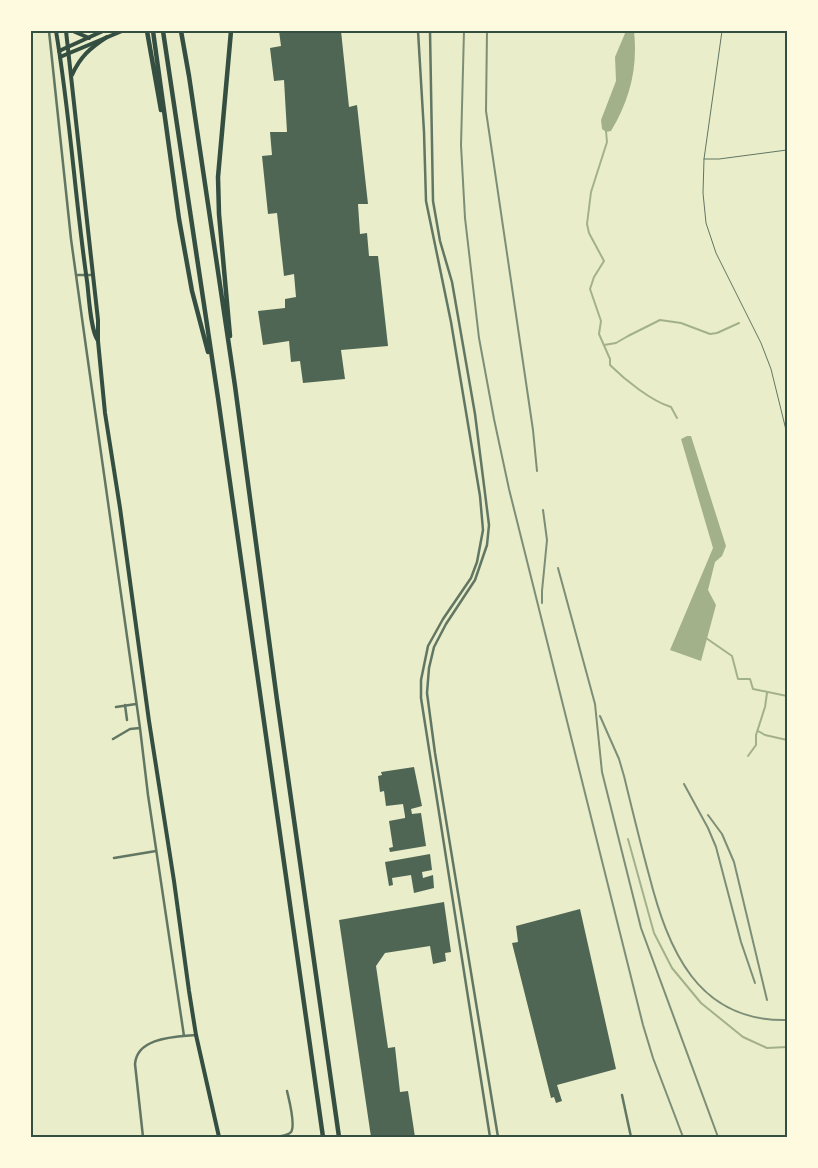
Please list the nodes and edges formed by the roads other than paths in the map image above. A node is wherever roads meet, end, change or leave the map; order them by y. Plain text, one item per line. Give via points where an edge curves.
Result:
1 (49, 31) edge
2 (56, 31) edge
3 (66, 31) edge
4 (73, 31) edge
5 (103, 31) edge
6 (122, 31) edge
7 (146, 31) edge
8 (153, 31) edge
9 (163, 31) edge
10 (181, 31) edge
11 (230, 31) edge
12 (418, 31) edge
13 (430, 31) edge
14 (722, 31) edge
15 (107, 37) junction
16 (89, 38) junction
17 (68, 47) junction
18 (59, 51) junction
19 (69, 54) junction
20 (60, 57) junction
21 (71, 76) junction
22 (787, 150) edge
23 (170, 155) junction
24 (704, 159) junction
25 (425, 174) junction
26 (431, 174) junction
27 (77, 275) junction
28 (86, 275) junction
29 (93, 275) junction
30 (98, 340) junction
31 (214, 373) junction
32 (235, 386) junction
33 (787, 434) edge
34 (136, 704) junction
35 (125, 705) junction
36 (116, 707) dead end
37 (127, 720) dead end
38 (140, 728) junction
39 (113, 739) dead end
40 (156, 851) junction
41 (114, 858) dead end
42 (196, 1034) junction
43 (184, 1036) junction
44 (287, 1091) dead end
45 (622, 1095) dead end
46 (143, 1137) edge
47 (219, 1137) edge
48 (276, 1137) edge
49 (322, 1137) edge
50 (339, 1137) edge
51 (490, 1137) edge
52 (498, 1137) edge
53 (631, 1137) edge

1 - 27 street
2 - 18 main road
3 - 17 main road
4 - 16 main road
5 - 16 main road
6 - 15 main road
7 - 23 highway
8 - 23 highway
9 - 31 highway
10 - 32 highway
11 - 32 highway via 218,214
12 - 25 street
13 - 26 street
14 - 24 lane
15 - 19 main road
15 - 21 main road via 83,55
16 - 17 main road
17 - 18 main road
17 - 19 main road
18 - 20 main road
19 - 20 main road
19 - 21 main road
20 - 28 main road
21 - 29 main road
22 - 24 lane
23 - 31 highway via 192,291
24 - 33 lane via 706,223 716,253 771,369
25 - 26 street
25 - 51 street via 429,219 444,283 480,496 482,530 471,578 428,646 421,698
26 - 52 street via 434,209 452,282 473,406 489,524 487,545 475,580 434,647 427,693
27 - 28 street
27 - 34 street
28 - 29 street
28 - 30 main road
29 - 30 main road
30 - 42 main road via 105,413
31 - 49 highway
32 - 50 highway
34 - 35 street
34 - 38 street
35 - 36 street
35 - 37 street
38 - 39 street via 130,729
38 - 40 street
40 - 41 street
40 - 43 street
42 - 43 street
42 - 47 main road
43 - 46 street via 150,1043 136,1054
44 - 48 street via 292,1129 288,1134
45 - 53 street

